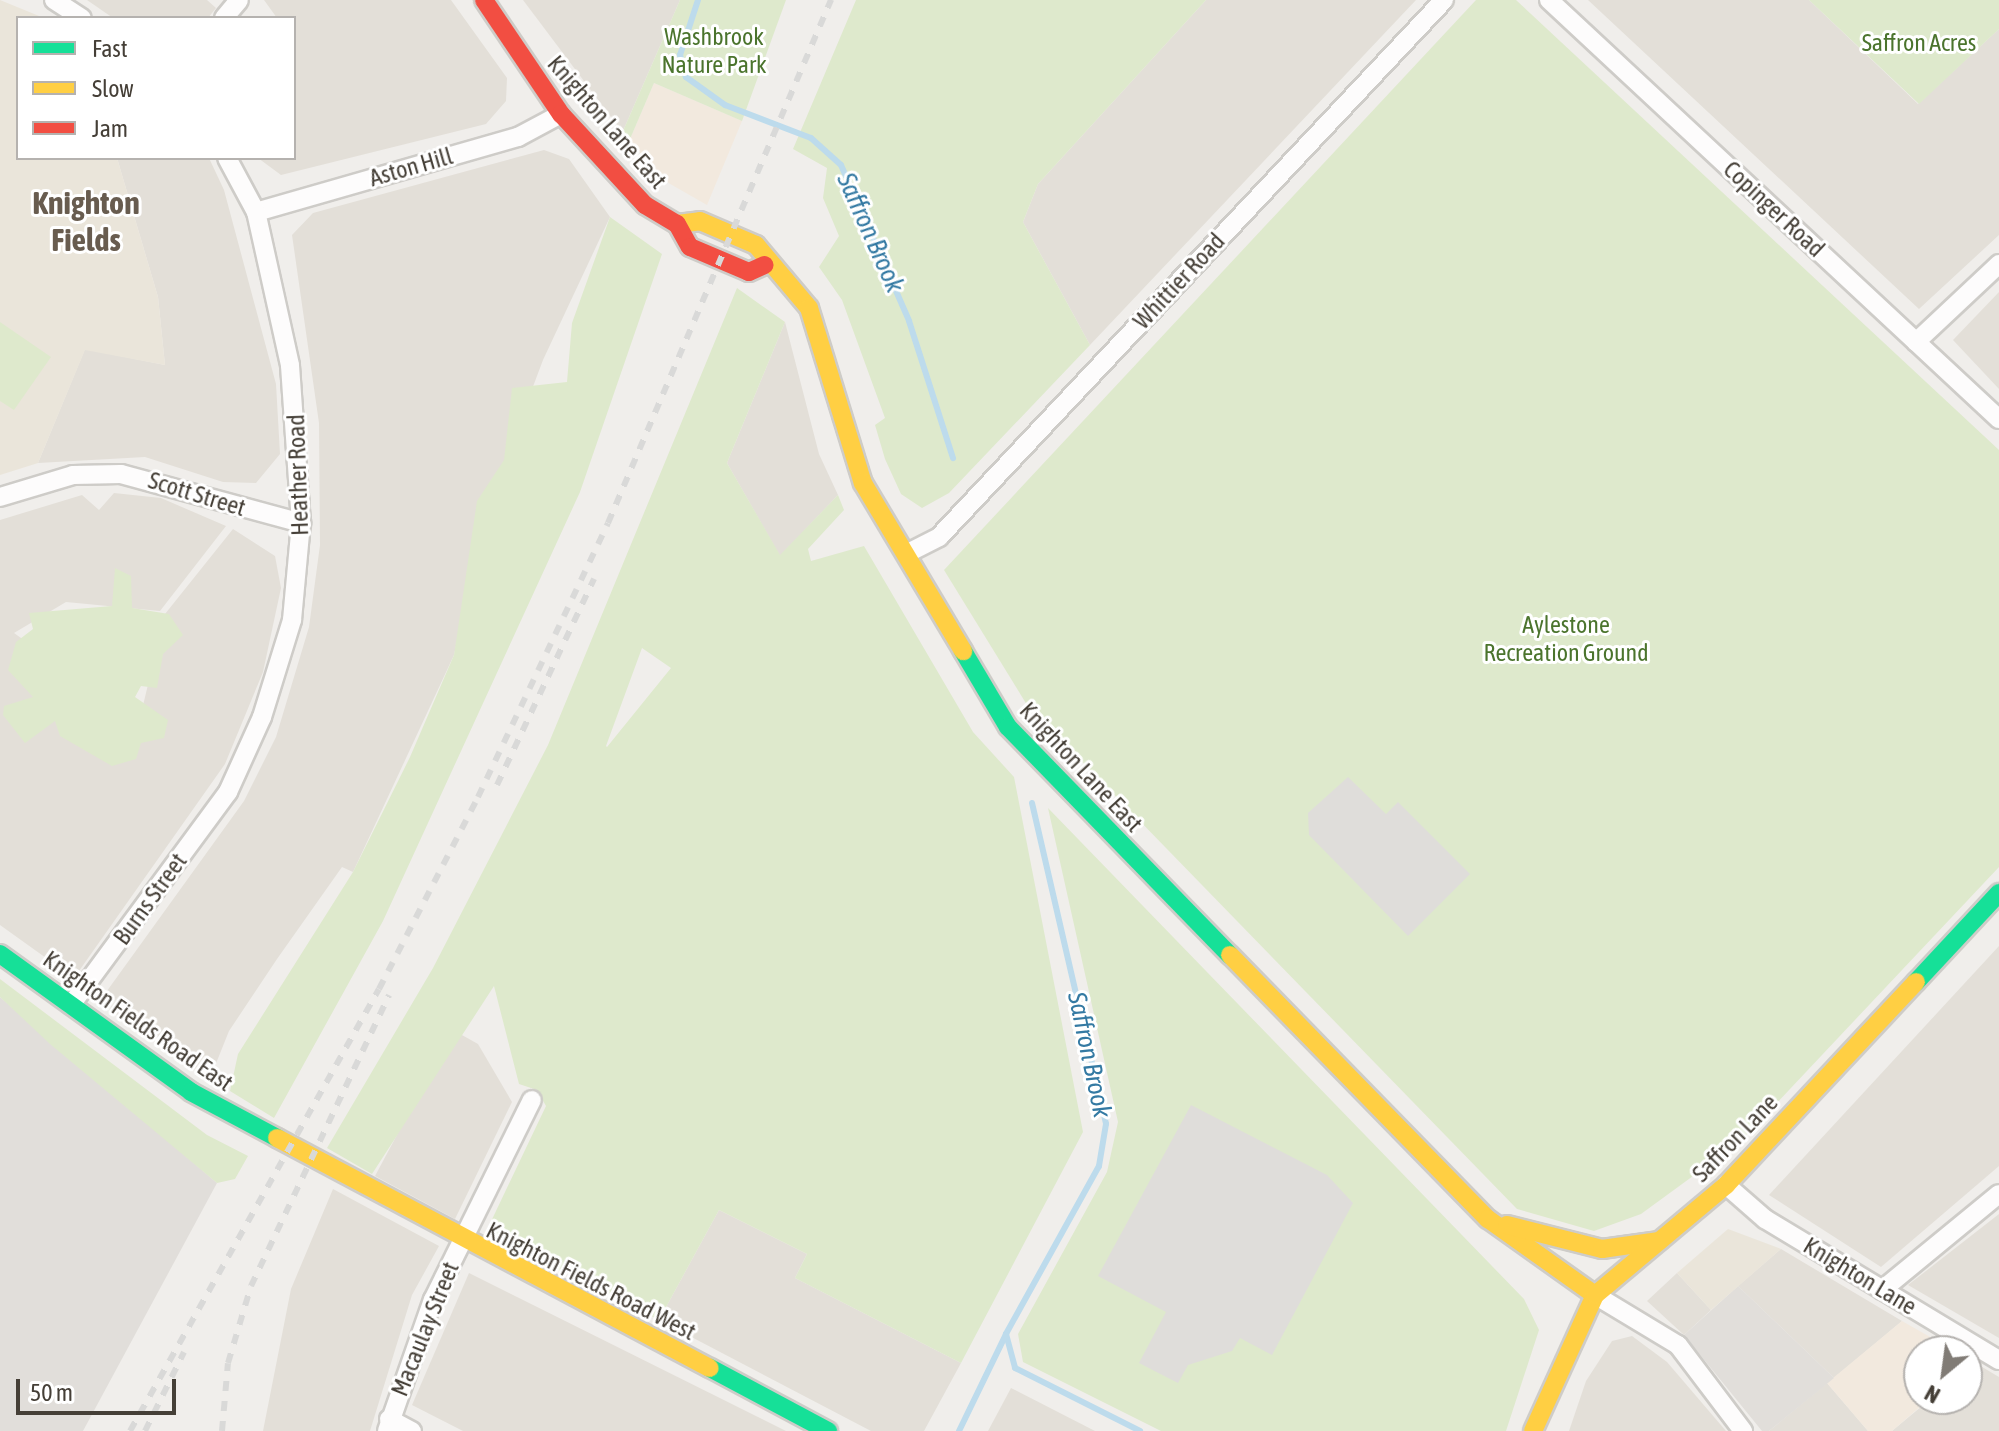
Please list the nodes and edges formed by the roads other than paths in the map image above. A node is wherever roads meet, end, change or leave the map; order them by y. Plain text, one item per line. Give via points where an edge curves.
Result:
1 (54, 0) edge
2 (239, 0) edge
3 (484, 0) edge
4 (1444, 0) edge
5 (1549, 0) edge
6 (79, 16) edge
7 (226, 16) edge
8 (561, 114) junction
9 (228, 160) edge
10 (256, 212) junction
11 (677, 224) junction
12 (1999, 264) edge
13 (765, 265) junction
14 (1916, 342) junction
15 (1999, 419) edge
16 (0, 497) edge
17 (301, 523) junction
18 (908, 553) junction
19 (228, 792) joint
20 (1999, 893) edge
21 (0, 954) edge
22 (71, 1005) junction
23 (532, 1100) dead end
24 (334, 1171) joint
25 (1726, 1185) junction
26 (1999, 1194) edge
27 (1488, 1219) junction
28 (1659, 1241) junction
29 (461, 1242) junction
30 (1882, 1290) junction
31 (1595, 1295) junction
32 (1999, 1360) edge
33 (388, 1425) edge
34 (412, 1431) edge
35 (828, 1431) edge
36 (1533, 1431) edge
37 (1743, 1431) edge

1 - 6 street
2 - 7 street
3 - 8 street, Knighton Lane East
4 - 18 street, Whittier Road via 939,537
5 - 14 street, Copinger Road
8 - 10 street, Aston Hill via 518,137
8 - 11 street, Knighton Lane East via 645,205
9 - 10 street, Heather Road
10 - 17 street, Heather Road via 290,365
11 - 13 street, Knighton Lane East via 700,221 756,245
11 - 13 street, Knighton Lane East via 690,247 749,272
12 - 14 street
13 - 18 street, Knighton Lane East via 809,308 852,458
14 - 15 street, Copinger Road
16 - 17 street, Scott Street via 73,475 121,474
17 - 19 street, Heather Road via 292,620 262,717
18 - 27 street, Knighton Lane East via 967,668 1008,727
19 - 22 street, Burns Street
20 - 25 street, Saffron Lane
21 - 22 street, Knighton Fields Road East
22 - 24 street, Knighton Fields Road East via 191,1092
23 - 29 street, Macaulay Street
24 - 29 street, Knighton Fields Road West
25 - 28 street, Saffron Lane
25 - 30 street, Knighton Lane via 1743,1204
26 - 30 street
27 - 28 street, Knighton Lane East via 1563,1245 1602,1249
27 - 31 street, Knighton Lane East
28 - 31 street, Saffron Lane
29 - 33 street, Macaulay Street
29 - 35 street, Knighton Fields Road West
30 - 32 street, Knighton Lane
31 - 36 street, Saffron Lane via 1565,1348
31 - 37 street via 1650,1324 1705,1373
33 - 34 street

